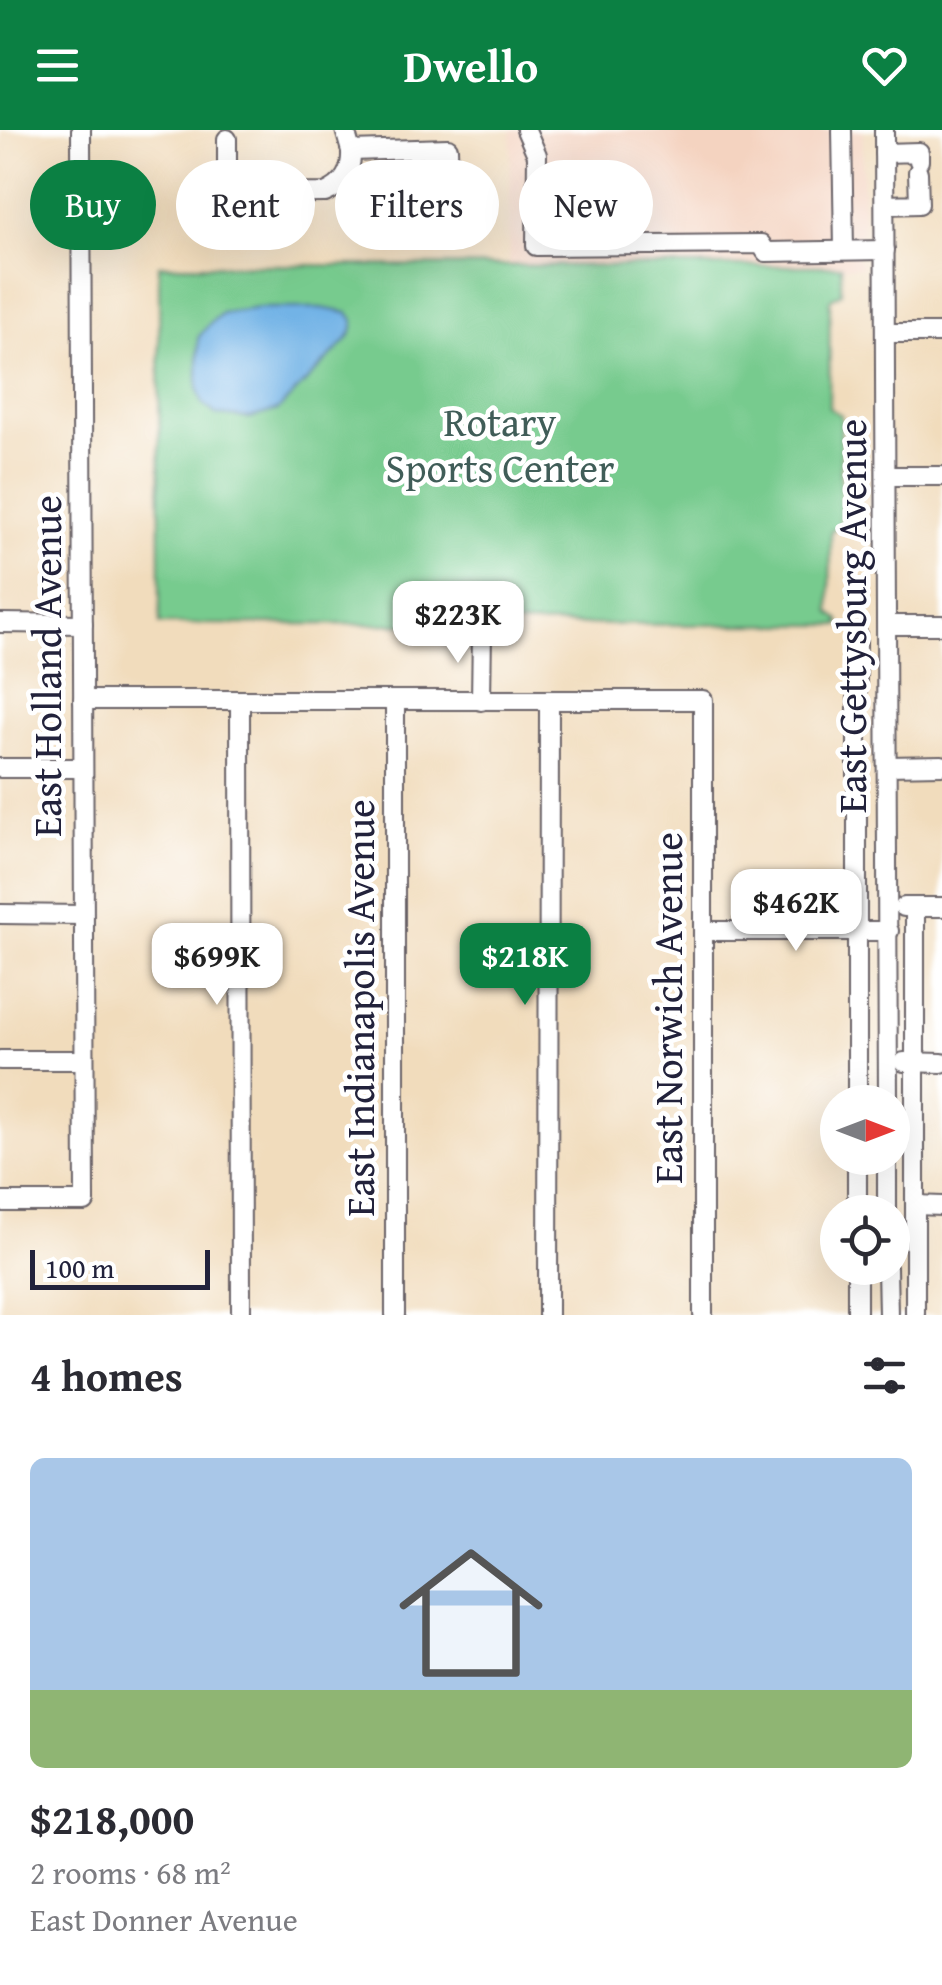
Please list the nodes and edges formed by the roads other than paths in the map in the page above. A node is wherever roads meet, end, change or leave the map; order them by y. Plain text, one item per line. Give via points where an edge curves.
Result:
1 (81, 130) edge
2 (345, 130) edge
3 (526, 130) edge
4 (842, 130) edge
5 (884, 130) edge
6 (228, 139) dead end
7 (351, 151) junction
8 (884, 153) junction
9 (448, 160) edge
10 (884, 205) junction
11 (844, 250) junction
12 (885, 250) junction
13 (886, 333) junction
14 (942, 334) edge
15 (886, 476) junction
16 (942, 476) edge
17 (0, 623) edge
18 (82, 624) junction
19 (887, 624) junction
20 (942, 625) edge
21 (482, 630) dead end
22 (857, 633) dead end
23 (83, 700) junction
24 (240, 701) junction
25 (395, 701) junction
26 (482, 701) junction
27 (549, 701) junction
28 (887, 766) junction
29 (942, 766) edge
30 (0, 768) edge
31 (82, 768) junction
32 (888, 906) junction
33 (915, 907) junction
34 (942, 907) edge
35 (0, 914) edge
36 (83, 915) junction
37 (857, 930) junction
38 (703, 931) junction
39 (888, 931) junction
40 (0, 1060) edge
41 (83, 1060) junction
42 (889, 1062) junction
43 (916, 1062) junction
44 (942, 1062) edge
45 (857, 1085) edge
46 (888, 1085) edge
47 (0, 1202) edge
48 (916, 1206) junction
49 (942, 1206) edge
50 (857, 1285) edge
51 (887, 1285) edge
52 (915, 1314) edge
53 (241, 1315) edge
54 (396, 1315) edge
55 (548, 1315) edge
56 (703, 1315) edge
57 (857, 1315) edge
58 (888, 1315) edge

1 - 18 street, East Holland Avenue
2 - 7 street
3 - 11 street via 537,155 536,246
4 - 11 street
5 - 8 street, East Gettysburg Avenue
6 - 7 street via 227,194 325,193 345,178
7 - 9 street via 448,148
8 - 10 street, East Gettysburg Avenue
8 - 10 street via 919,152 919,204
10 - 12 street, East Gettysburg Avenue
11 - 12 street
12 - 13 street, East Gettysburg Avenue
13 - 14 street
13 - 15 street, East Gettysburg Avenue
15 - 16 street
15 - 19 street, East Gettysburg Avenue
17 - 18 street
18 - 23 street, East Holland Avenue
19 - 20 street
19 - 28 street, East Gettysburg Avenue
21 - 26 street
22 - 37 street, East Gettysburg Avenue
23 - 24 street
23 - 31 street, East Holland Avenue
24 - 25 street
24 - 53 street
25 - 26 street
25 - 54 street, East Indianapolis Avenue
26 - 27 street
27 - 38 street, East Norwich Avenue via 702,700
27 - 55 street
28 - 29 street
28 - 32 street, East Gettysburg Avenue
30 - 31 street
31 - 36 street, East Holland Avenue
32 - 33 street
32 - 39 street, East Gettysburg Avenue
33 - 34 street
33 - 43 street
35 - 36 street
36 - 41 street, East Holland Avenue
37 - 38 street
37 - 39 street
37 - 45 street, East Gettysburg Avenue
38 - 56 street, East Norwich Avenue
39 - 42 street, East Gettysburg Avenue
40 - 41 street
41 - 47 street, East Holland Avenue via 85,1202
42 - 43 street
42 - 46 street, East Gettysburg Avenue
43 - 44 street
43 - 48 street
48 - 49 street
48 - 52 street
50 - 57 street
51 - 58 street

